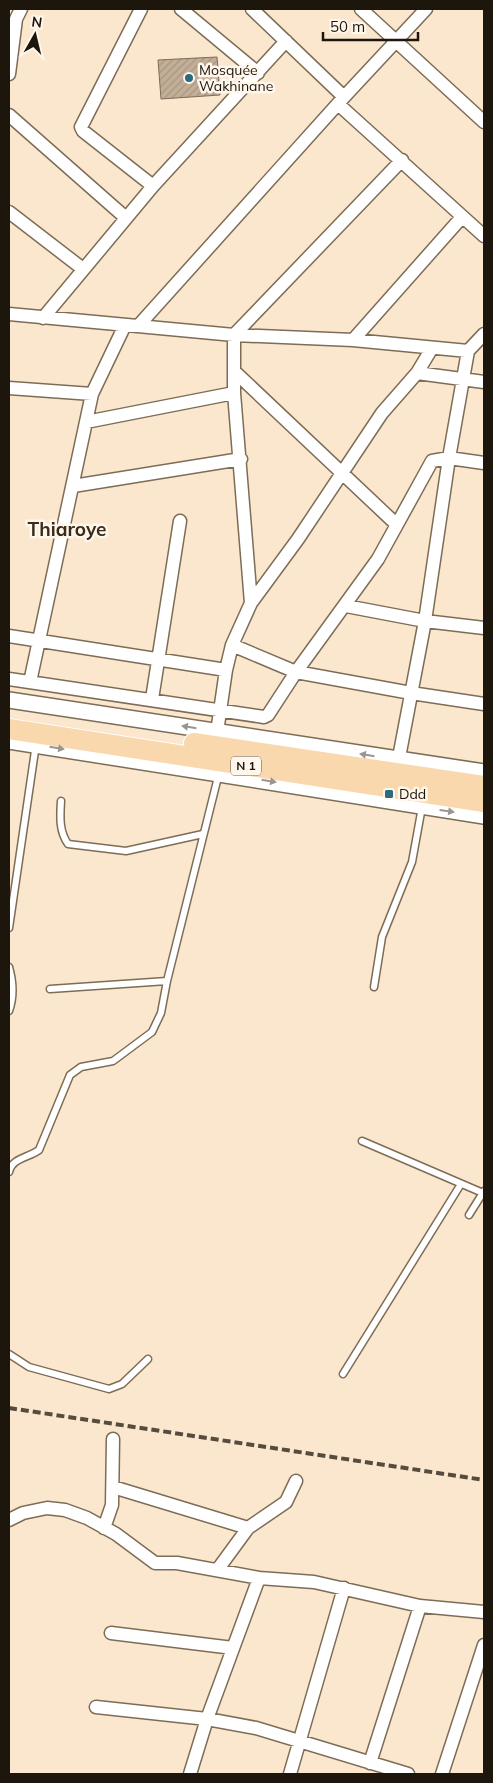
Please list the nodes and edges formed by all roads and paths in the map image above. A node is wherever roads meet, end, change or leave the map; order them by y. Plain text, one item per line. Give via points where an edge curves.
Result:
1 (20, 9) edge
2 (140, 9) edge
3 (182, 9) edge
4 (252, 9) edge
5 (361, 9) edge
6 (426, 9) edge
7 (286, 42) junction
8 (397, 42) junction
9 (258, 73) junction
10 (9, 74) edge
11 (341, 100) junction
12 (9, 115) edge
13 (484, 122) edge
14 (402, 160) junction
15 (153, 186) junction
16 (9, 212) edge
17 (462, 217) junction
18 (126, 218) junction
19 (484, 236) edge
20 (83, 269) junction
21 (9, 314) edge
22 (43, 318) junction
23 (125, 325) junction
24 (139, 325) junction
25 (484, 334) edge
26 (234, 335) junction
27 (353, 340) junction
28 (432, 348) junction
29 (468, 351) junction
30 (234, 371) junction
31 (417, 373) junction
32 (462, 380) junction
33 (484, 382) edge
34 (9, 388) edge
35 (234, 393) junction
36 (92, 394) junction
37 (86, 422) junction
38 (449, 458) junction
39 (241, 459) junction
40 (484, 463) edge
41 (343, 474) junction
42 (73, 486) junction
43 (180, 521) dead end
44 (396, 524) junction
45 (251, 603) junction
46 (346, 606) junction
47 (425, 621) junction
48 (484, 628) edge
49 (9, 636) edge
50 (39, 640) junction
51 (232, 645) junction
52 (159, 659) junction
53 (226, 670) junction
54 (296, 672) junction
55 (9, 679) edge
56 (30, 682) junction
57 (411, 693) junction
58 (152, 699) junction
59 (9, 700) edge
60 (484, 704) edge
61 (220, 710) junction
62 (9, 715) edge
63 (9, 729) edge
64 (37, 739) junction
65 (9, 741) edge
66 (218, 753) junction
67 (398, 766) junction
68 (484, 772) edge
69 (484, 786) edge
70 (61, 801) dead end
71 (484, 802) edge
72 (422, 807) junction
73 (484, 816) edge
74 (203, 834) junction
75 (9, 928) edge
76 (9, 967) edge
77 (167, 981) junction
78 (374, 987) dead end
79 (50, 989) dead end
80 (9, 1010) edge
81 (362, 1141) dead end
82 (9, 1172) edge
83 (461, 1184) junction
84 (484, 1192) edge
85 (469, 1215) dead end
86 (9, 1354) edge
87 (148, 1359) dead end
88 (343, 1374) dead end
89 (114, 1438) dead end
90 (296, 1481) dead end
91 (113, 1487) junction
92 (9, 1520) edge
93 (104, 1528) junction
94 (248, 1528) junction
95 (218, 1570) junction
96 (259, 1578) junction
97 (344, 1588) junction
98 (420, 1606) junction
99 (484, 1612) edge
100 (111, 1633) dead end
101 (484, 1645) edge
102 (233, 1648) junction
103 (96, 1707) dead end
104 (207, 1719) junction
105 (299, 1742) junction
106 (370, 1763) junction
107 (190, 1774) edge
108 (290, 1774) edge
109 (408, 1774) edge
110 (442, 1774) edge

1 - 10 street
2 - 15 street via 82,128
3 - 9 street
4 - 7 street
5 - 8 street
6 - 8 street
7 - 9 street
7 - 11 street
8 - 11 street
8 - 13 street
9 - 15 street
11 - 14 street
11 - 24 street
12 - 18 street
14 - 17 street
14 - 26 street
15 - 18 street
16 - 20 street
17 - 19 street
17 - 27 street
18 - 20 street
20 - 22 street
21 - 22 street
22 - 23 street
23 - 24 street
23 - 36 street
24 - 26 street
25 - 29 street
26 - 27 street
26 - 30 street
27 - 28 street
28 - 29 street
28 - 31 street
29 - 32 street
30 - 35 street
30 - 41 street
31 - 32 street
31 - 41 street via 382,413
32 - 33 street
32 - 38 street
34 - 36 street
35 - 37 street
35 - 39 street
36 - 37 street
37 - 42 street
38 - 40 street
38 - 44 street via 432,461
38 - 47 street
39 - 42 street
39 - 45 street
41 - 44 street
41 - 45 street
42 - 50 street
43 - 52 street
44 - 46 street
45 - 51 street
46 - 47 street
46 - 54 street
47 - 48 street
47 - 57 street
49 - 50 street
50 - 52 street
50 - 56 street
51 - 53 street
51 - 54 street
52 - 53 street
52 - 58 street
53 - 61 street
54 - 57 street
54 - 61 street via 264,717
55 - 56 street
56 - 58 street
57 - 60 street
57 - 67 street
58 - 61 street
66 -> 59 street
61 - 66 street
62 - 66 highway, N 1
63 - 64 highway, N 1
64 - 65 street
64 -> 66 highway, N 1
64 - 75 lane
67 -> 66 highway, N 1
66 - 71 highway, N 1
66 -> 72 street
66 - 74 lane
67 - 68 street
67 - 69 highway, N 1
70 - 74 lane via 60,825 68,844 126,850
72 -> 73 street
72 - 78 lane via 412,862 382,937
74 - 77 lane
76 - 80 lane via 12,977
77 - 79 lane
77 - 82 lane via 161,1013 152,1032 113,1061 81,1067 70,1075 39,1150 32,1156 15,1161
81 - 83 lane
83 - 84 lane
83 - 88 lane
84 - 85 lane
86 - 87 lane via 29,1367 109,1389 122,1384
89 - 91 street
90 - 94 street via 286,1502
91 - 93 street via 112,1505
91 - 94 street
92 - 93 street via 47,1508 65,1510
93 - 95 street via 155,1563
94 - 95 street
95 - 96 street
96 - 97 street
96 - 102 street
97 - 98 street
97 - 105 street
98 - 99 street
98 - 106 street
100 - 102 street
101 - 110 street
102 - 104 street
103 - 104 street
104 - 105 street via 256,1728
104 - 107 street
105 - 106 street
105 - 108 street
106 - 109 street

